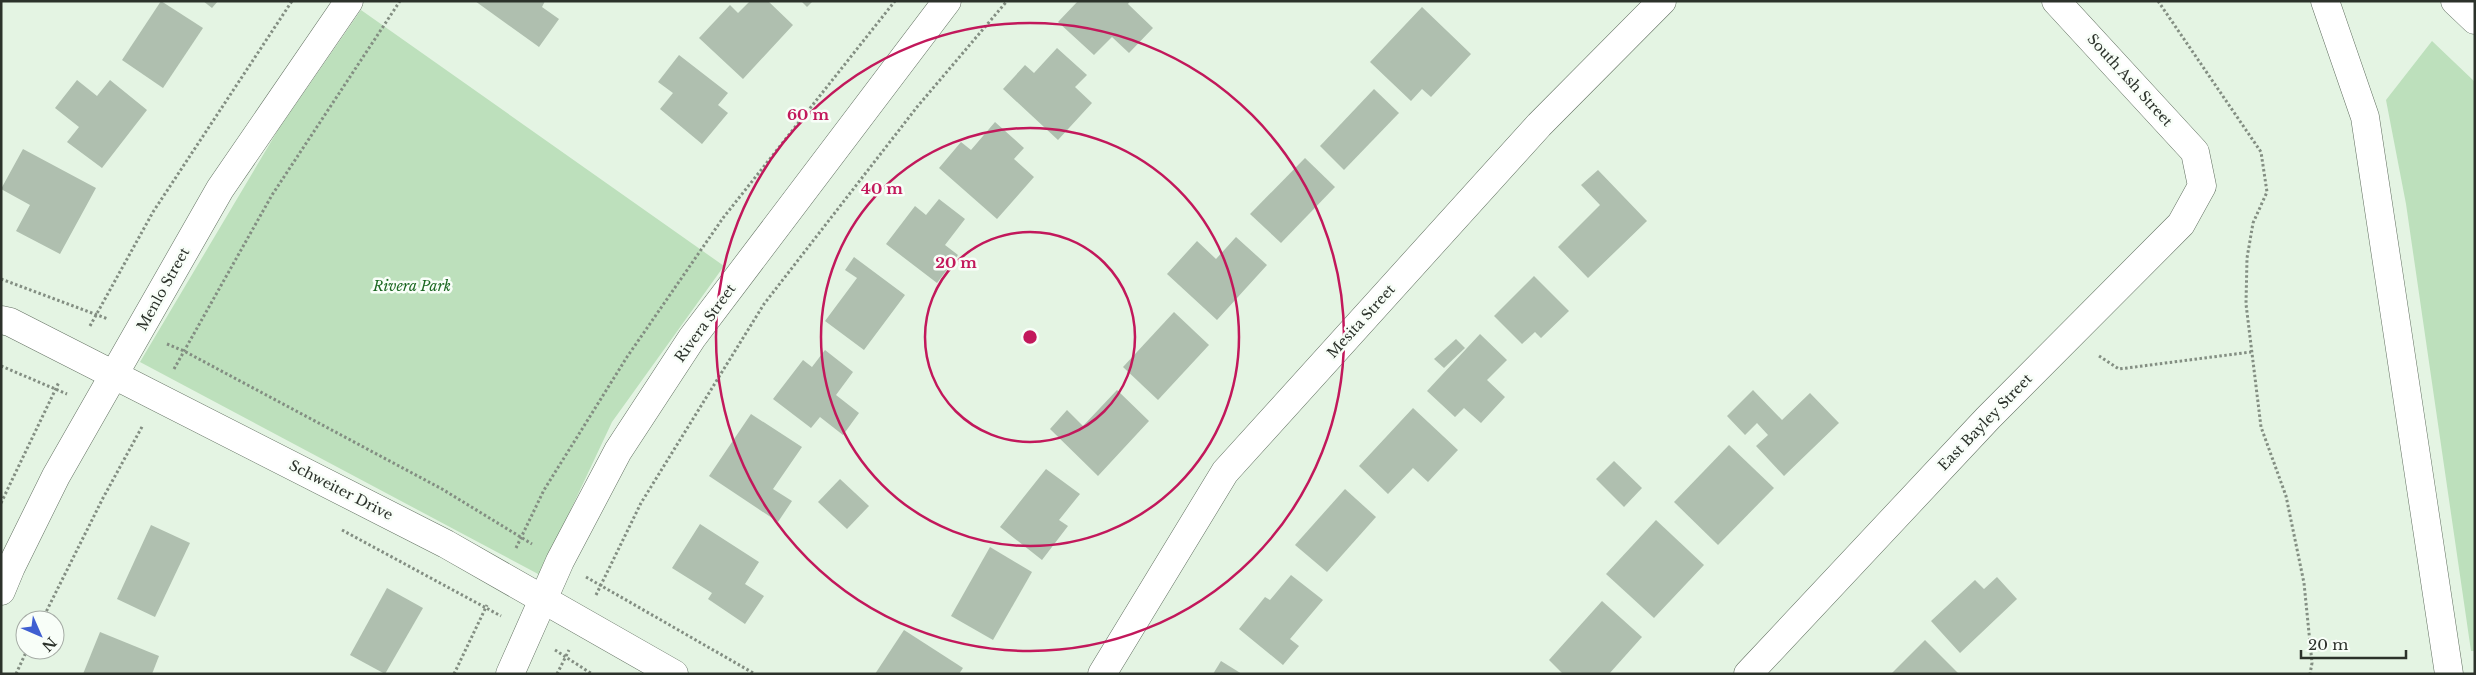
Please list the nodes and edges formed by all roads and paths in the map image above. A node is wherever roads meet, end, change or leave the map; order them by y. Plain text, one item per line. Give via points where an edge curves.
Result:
1 (292, 1) edge
2 (349, 1) edge
3 (400, 1) edge
4 (947, 1) edge
5 (1007, 1) edge
6 (1662, 1) edge
7 (2056, 1) edge
8 (2158, 1) edge
9 (2325, 1) edge
10 (2456, 1) edge
11 (2475, 20) edge
12 (2197, 163) joint
13 (1, 278) edge
14 (96, 314) junction
15 (1, 320) edge
16 (139, 332) junction
17 (184, 351) junction
18 (2251, 352) junction
19 (74, 355) junction
20 (2098, 356) dead end
21 (1, 366) edge
22 (115, 375) junction
23 (55, 389) junction
24 (158, 398) junction
25 (96, 407) junction
26 (143, 426) junction
27 (151, 430) dead end
28 (1, 503) edge
29 (340, 529) dead end
30 (560, 561) junction
31 (600, 586) junction
32 (1, 591) edge
33 (544, 598) junction
34 (47, 610) edge
35 (583, 621) junction
36 (529, 634) junction
37 (566, 657) junction
38 (23, 660) edge
39 (16, 674) edge
40 (510, 674) edge
41 (557, 674) edge
42 (592, 674) edge
43 (674, 674) edge
44 (755, 674) edge
45 (1102, 674) edge
46 (1748, 674) edge
47 (2310, 674) edge
48 (2449, 674) edge

1 - 14 path via 153,212
2 - 16 main road, Menlo Street via 220,189
3 - 17 path via 272,194
4 - 30 main road, Rivera Street via 692,338 618,451
5 - 31 path via 917,107 764,304 641,503
6 - 45 main road, Mesita Street via 1539,125 1224,472
7 - 12 main road, South Ash Street via 2195,152
8 - 18 path via 2260,152 2266,192 2253,223 2248,258 2246,304
9 - 48 main road via 2365,117
10 - 11 main road
12 - 46 main road, East Bayley Street via 2202,186 2181,224 1988,418
13 - 14 path
14 - 16 path
14 - 19 path
15 - 19 main road, Schweiter Drive
16 - 17 path
16 - 22 main road, Menlo Street
17 - 24 path
17 - 30 path via 442,488
18 - 20 path via 2119,369
18 - 47 path via 2261,427 2286,496 2304,583 2312,663
19 - 22 main road, Schweiter Drive
19 - 23 path
21 - 23 path
22 - 24 main road, Schweiter Drive
22 - 25 main road, Menlo Street
23 - 25 path
23 - 28 path
24 - 26 path
24 - 33 main road, Schweiter Drive via 446,544
25 - 26 path
25 - 32 main road, Menlo Street via 56,476
26 - 27 path
26 - 34 path
29 - 36 path via 493,611
30 - 31 path
30 - 33 main road, Rivera Street
31 - 35 path
31 - 44 path
33 - 35 main road, Schweiter Drive
33 - 36 main road, Rivera Street
35 - 37 path
35 - 43 main road, Schweiter Drive
36 - 37 path
36 - 40 main road, Rivera Street
37 - 41 path
37 - 42 path
38 - 39 path

